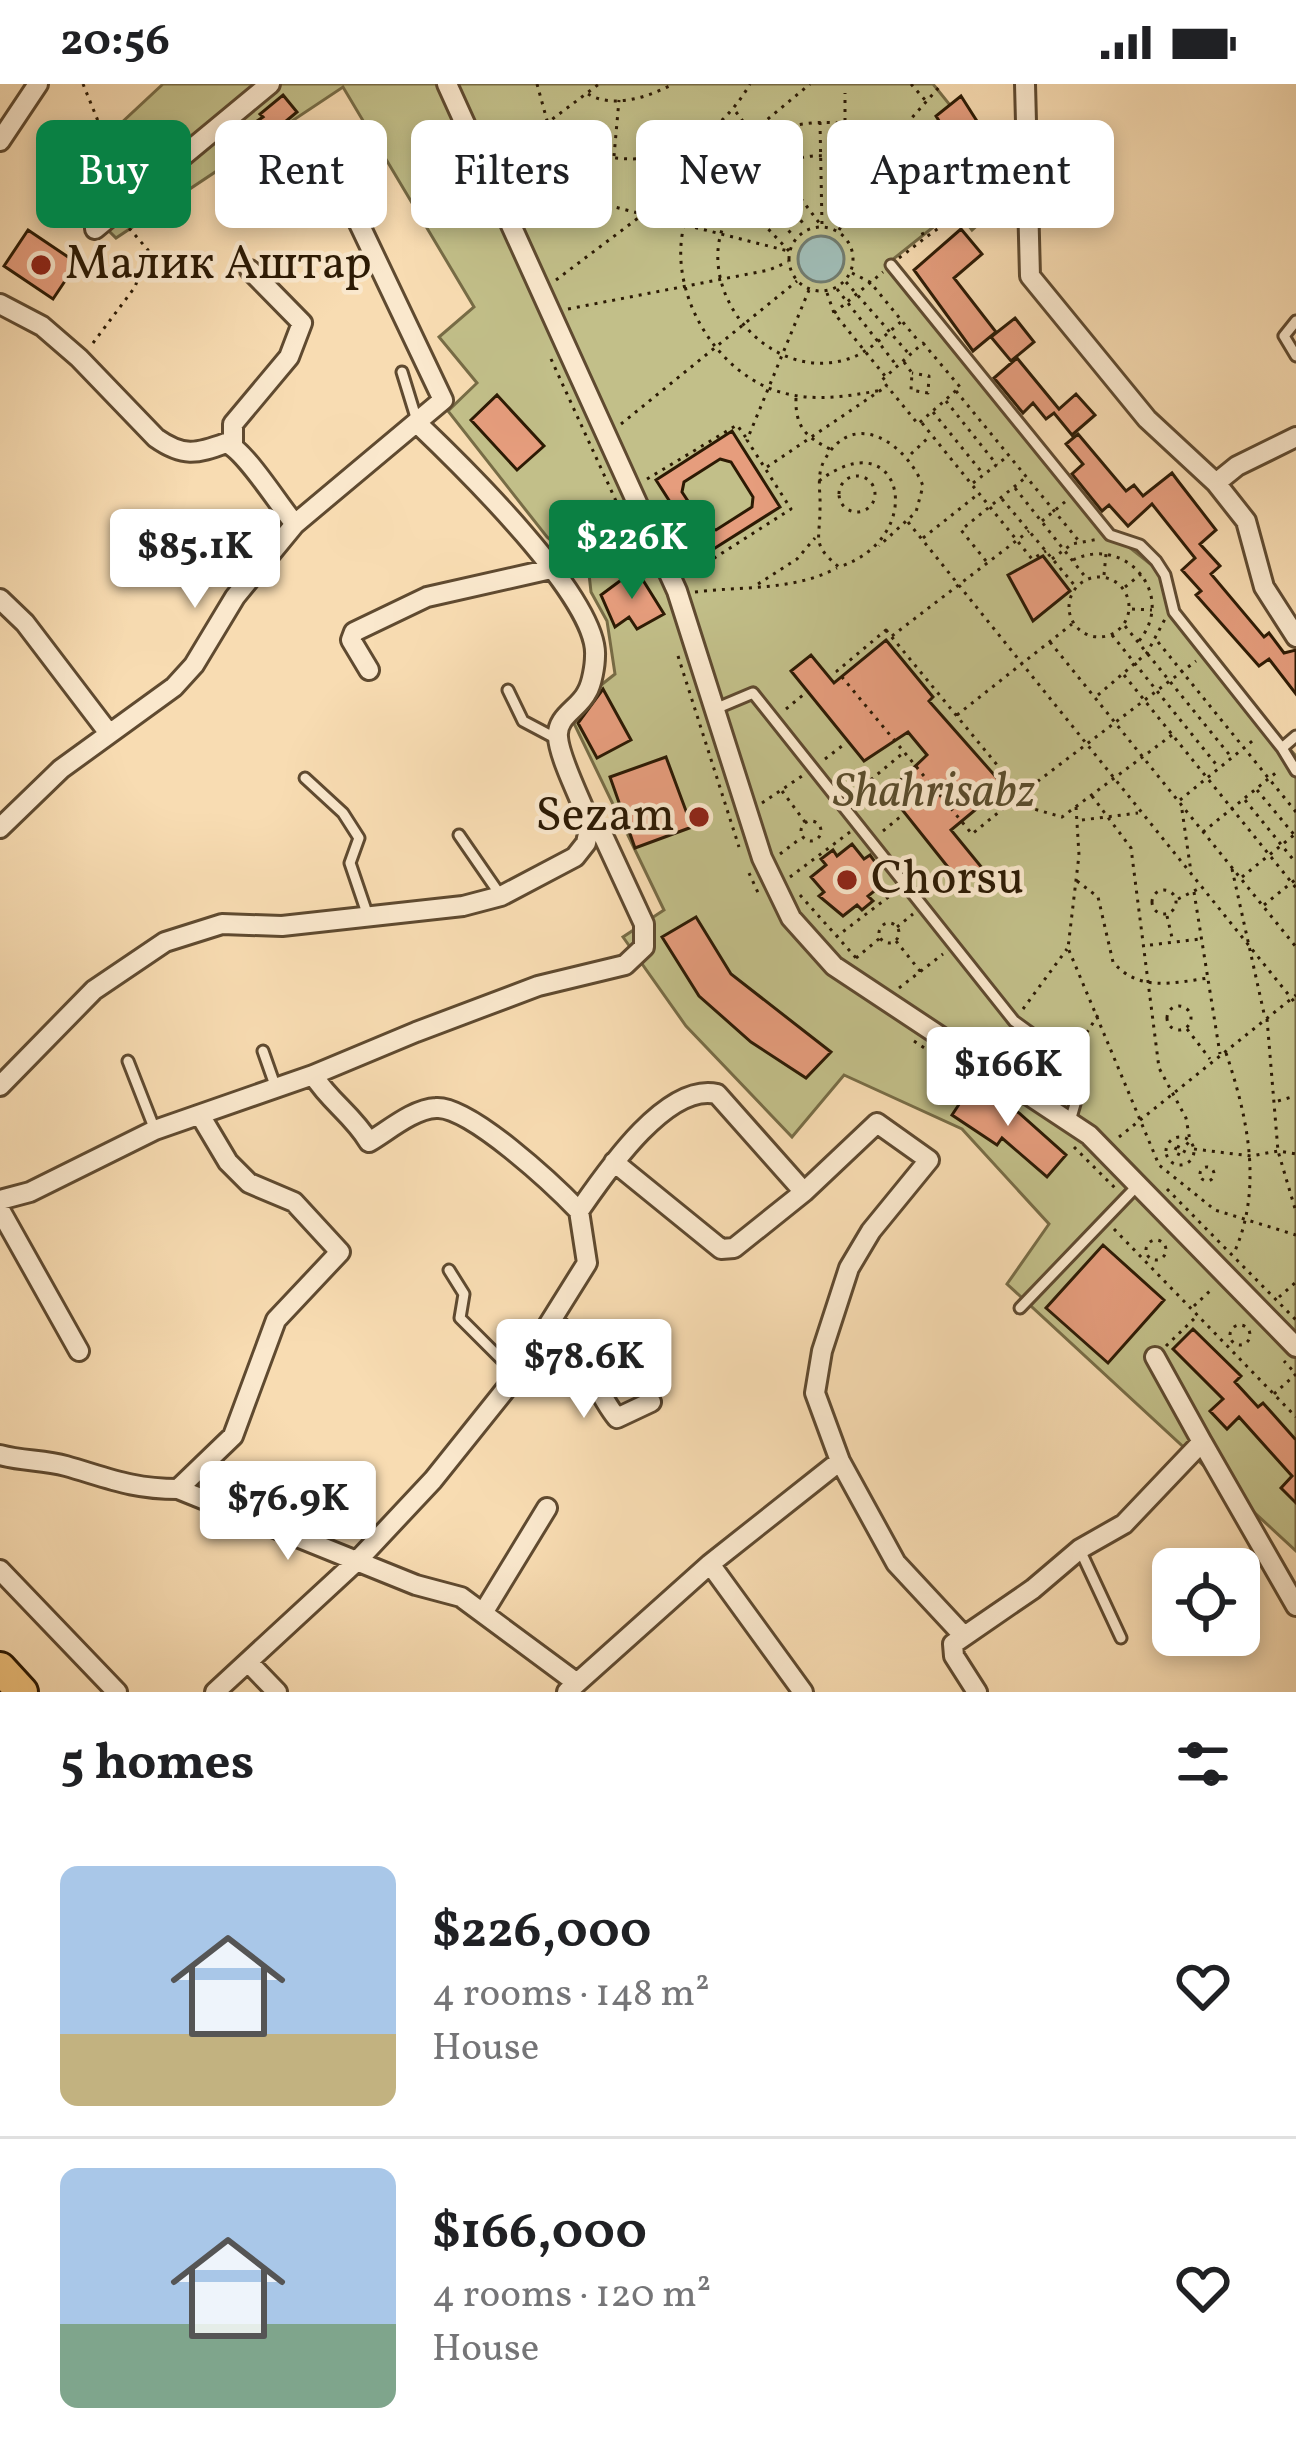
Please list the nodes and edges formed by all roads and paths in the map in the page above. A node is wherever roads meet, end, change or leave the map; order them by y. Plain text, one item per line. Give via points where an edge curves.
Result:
1 (38, 84) edge
2 (83, 84) edge
3 (270, 84) edge
4 (447, 84) edge
5 (538, 84) edge
6 (599, 84) edge
7 (673, 84) edge
8 (750, 84) edge
9 (810, 84) edge
10 (911, 84) edge
11 (942, 84) edge
12 (1024, 84) edge
13 (587, 93) junction
14 (845, 93) dead end
15 (619, 100) junction
16 (926, 101) junction
17 (734, 110) junction
18 (98, 120) edge
19 (545, 120) edge
20 (553, 120) edge
21 (723, 120) edge
22 (743, 120) edge
23 (766, 120) edge
24 (844, 120) edge
25 (909, 120) edge
26 (1025, 120) edge
27 (820, 122) junction
28 (827, 122) edge
29 (803, 124) edge
30 (0, 141) edge
31 (191, 149) edge
32 (636, 156) edge
33 (614, 158) joint
34 (821, 158) junction
35 (827, 160) edge
36 (803, 162) edge
37 (803, 202) edge
38 (636, 219) edge
39 (803, 223) edge
40 (822, 227) junction
41 (129, 228) edge
42 (361, 228) edge
43 (686, 228) edge
44 (694, 228) edge
45 (725, 228) edge
46 (767, 228) edge
47 (787, 228) edge
48 (841, 228) edge
49 (919, 228) edge
50 (939, 228) edge
51 (1027, 228) edge
52 (808, 229) junction
53 (839, 232) junction
54 (721, 235) junction
55 (796, 238) junction
56 (925, 239) junction
57 (789, 251) junction
58 (788, 262) junction
59 (891, 265) junction
60 (250, 270) dead end
61 (850, 272) junction
62 (720, 280) junction
63 (797, 281) junction
64 (844, 281) junction
65 (870, 282) junction
66 (685, 287) junction
67 (836, 288) junction
68 (809, 290) junction
69 (826, 291) junction
70 (857, 292) junction
71 (845, 304) junction
72 (3, 312) edge
73 (834, 313) junction
74 (902, 321) junction
75 (1296, 321) edge
76 (742, 324) junction
77 (890, 331) junction
78 (877, 341) junction
79 (545, 345) dead end
80 (921, 345) junction
81 (714, 348) junction
82 (865, 350) junction
83 (782, 354) junction
84 (910, 355) junction
85 (1296, 356) edge
86 (79, 358) junction
87 (903, 361) junction
88 (942, 364) junction
89 (897, 366) junction
90 (402, 372) dead end
91 (912, 373) junction
92 (885, 376) junction
93 (929, 376) junction
94 (769, 388) junction
95 (884, 388) junction
96 (911, 390) junction
97 (956, 391) junction
98 (928, 393) junction
99 (796, 396) junction
100 (898, 400) junction
101 (945, 400) junction
102 (939, 405) junction
103 (932, 411) junction
104 (921, 421) junction
105 (418, 424) junction
106 (620, 425) dead end
107 (932, 435) junction
108 (1296, 437) edge
109 (810, 439) junction
110 (747, 440) junction
111 (233, 446) junction
112 (832, 450) junction
113 (1009, 455) junction
114 (909, 456) junction
115 (997, 465) junction
116 (766, 468) junction
117 (884, 471) junction
118 (984, 475) junction
119 (1026, 477) junction
120 (819, 481) junction
121 (871, 482) junction
122 (1216, 483) junction
123 (972, 484) junction
124 (1014, 487) junction
125 (621, 491) junction
126 (1077, 493) junction
127 (979, 494) junction
128 (1001, 497) junction
129 (990, 507) junction
130 (1054, 511) junction
131 (1042, 521) junction
132 (908, 522) junction
133 (295, 524) junction
134 (1029, 531) junction
135 (631, 534) dead end
136 (815, 538) junction
137 (922, 539) junction
138 (1017, 541) junction
139 (1079, 542) junction
140 (879, 547) junction
141 (1064, 549) junction
142 (1046, 551) junction
143 (1106, 553) junction
144 (1052, 559) junction
145 (1073, 560) junction
146 (1156, 561) junction
147 (988, 564) junction
148 (839, 567) junction
149 (551, 569) junction
150 (1142, 573) junction
151 (1104, 576) junction
152 (1088, 578) junction
153 (674, 584) junction
154 (756, 585) junction
155 (961, 586) junction
156 (1076, 587) junction
157 (1124, 588) junction
158 (695, 592) dead end
159 (0, 598) edge
160 (1130, 609) junction
161 (1153, 610) junction
162 (1170, 612) junction
163 (1073, 623) junction
164 (1124, 625) junction
165 (1112, 634) junction
166 (891, 637) junction
167 (1296, 638) edge
168 (1157, 641) junction
169 (1050, 642) junction
170 (1138, 642) junction
171 (1207, 652) junction
172 (1147, 653) junction
173 (679, 658) dead end
174 (1022, 664) junction
175 (1135, 664) junction
176 (368, 670) dead end
177 (1182, 672) junction
178 (1123, 674) junction
179 (1170, 682) junction
180 (508, 690) dead end
181 (1157, 691) junction
182 (802, 694) dead end
183 (1095, 698) junction
184 (1144, 700) junction
185 (715, 709) junction
186 (956, 716) junction
187 (775, 719) junction
188 (1116, 723) junction
189 (1267, 729) junction
190 (108, 732) junction
191 (1172, 735) junction
192 (1296, 736) edge
193 (557, 739) junction
194 (1088, 745) junction
195 (1244, 748) junction
196 (1282, 748) junction
197 (904, 752) junction
198 (1143, 758) junction
199 (1232, 758) junction
200 (1293, 767) edge
201 (1219, 768) junction
202 (305, 778) dead end
203 (1207, 778) junction
204 (1114, 779) junction
205 (1269, 779) junction
206 (1256, 789) junction
207 (781, 790) dead end
208 (1021, 794) junction
209 (1092, 796) junction
210 (1244, 799) junction
211 (762, 802) dead end
212 (1180, 803) junction
213 (843, 804) junction
214 (1076, 807) junction
215 (1232, 808) junction
216 (1142, 812) junction
217 (1296, 812) edge
218 (1106, 814) junction
219 (900, 817) dead end
220 (767, 820) dead end
221 (1080, 820) junction
222 (590, 824) junction
223 (806, 824) junction
224 (860, 825) junction
225 (818, 826) junction
226 (0, 828) edge
227 (1203, 832) junction
228 (460, 835) dead end
229 (803, 836) junction
230 (1295, 836) edge
231 (773, 838) dead end
232 (815, 839) junction
233 (872, 840) junction
234 (1281, 845) junction
235 (824, 851) junction
236 (778, 855) junction
237 (1270, 855) junction
238 (1296, 863) edge
239 (1231, 866) junction
240 (941, 869) dead end
241 (1191, 874) junction
242 (789, 878) junction
243 (1241, 878) junction
244 (1076, 881) junction
245 (1295, 883) edge
246 (1202, 887) junction
247 (909, 888) junction
248 (1194, 892) junction
249 (502, 896) junction
250 (1176, 899) junction
251 (764, 903) dead end
252 (1152, 905) junction
253 (1263, 906) junction
254 (923, 907) junction
255 (1142, 907) junction
256 (1167, 914) junction
257 (368, 916) junction
258 (896, 928) junction
259 (1296, 935) edge
260 (882, 937) junction
261 (835, 938) junction
262 (895, 939) junction
263 (1202, 939) junction
264 (1290, 940) junction
265 (1173, 942) junction
266 (1248, 944) junction
267 (954, 946) junction
268 (1146, 946) junction
269 (1296, 947) edge
270 (856, 958) junction
271 (862, 963) dead end
272 (920, 971) junction
273 (1208, 978) junction
274 (1150, 986) junction
275 (899, 988) dead end
276 (1294, 996) edge
277 (1296, 1004) edge
278 (1168, 1019) junction
279 (1266, 1019) junction
280 (1154, 1021) junction
281 (1186, 1027) junction
282 (898, 1031) dead end
283 (262, 1051) dead end
284 (1223, 1054) junction
285 (128, 1061) dead end
286 (1213, 1062) junction
287 (313, 1075) junction
288 (0, 1086) edge
289 (276, 1088) junction
290 (1173, 1094) junction
291 (1295, 1096) edge
292 (1276, 1101) junction
293 (1014, 1107) dead end
294 (200, 1115) junction
295 (1142, 1118) junction
296 (1070, 1121) junction
297 (1108, 1129) dead end
298 (155, 1130) junction
299 (1190, 1141) junction
300 (1072, 1146) dead end
301 (1194, 1149) junction
302 (1205, 1150) junction
303 (1278, 1151) junction
304 (1296, 1154) edge
305 (1251, 1156) junction
306 (1169, 1161) junction
307 (614, 1162) junction
308 (1207, 1167) junction
309 (1162, 1169) junction
310 (1205, 1181) junction
311 (1161, 1182) dead end
312 (804, 1192) junction
313 (1132, 1192) junction
314 (1192, 1194) junction
315 (0, 1200) edge
316 (0, 1210) edge
317 (579, 1211) junction
318 (1296, 1212) edge
319 (1247, 1217) junction
320 (1105, 1220) junction
321 (1153, 1226) dead end
322 (1296, 1235) edge
323 (1233, 1255) junction
324 (1182, 1256) dead end
325 (449, 1270) dead end
326 (1226, 1300) dead end
327 (1193, 1307) junction
328 (1020, 1308) dead end
329 (1238, 1312) dead end
330 (1200, 1314) junction
331 (1296, 1320) edge
332 (554, 1322) junction
333 (1266, 1341) dead end
334 (79, 1351) dead end
335 (1288, 1352) edge
336 (1155, 1357) joint
337 (517, 1375) junction
338 (1274, 1394) junction
339 (651, 1402) dead end
340 (1296, 1417) edge
341 (1202, 1442) junction
342 (0, 1455) edge
343 (840, 1461) junction
344 (178, 1489) junction
345 (548, 1508) dead end
346 (1080, 1549) junction
347 (358, 1560) junction
348 (710, 1564) junction
349 (0, 1570) edge
350 (1296, 1606) edge
351 (483, 1613) junction
352 (962, 1634) junction
353 (1121, 1638) dead end
354 (249, 1663) junction
355 (0, 1668) edge
356 (572, 1688) edge
357 (22, 1692) edge
358 (117, 1692) edge
359 (215, 1692) edge
360 (277, 1692) edge
361 (803, 1692) edge
362 (977, 1692) edge

1 - 30 street
2 - 18 path
3 - 31 street
4 - 125 street
5 - 19 path
6 - 13 path
7 - 15 path
8 - 17 path
9 - 23 path
10 - 16 path
11 - 16 path
12 - 26 street
13 - 15 path
13 - 20 path
14 - 24 path
15 - 33 path
16 - 25 path
17 - 21 path
17 - 22 path
27 - 28 path
27 - 29 path
27 - 34 path
32 - 33 path
34 - 35 path
34 - 36 path
34 - 40 path
37 - 40 path
38 - 66 path via 555,280 567,309
39 - 52 path
40 - 52 path
40 - 53 path
41 - 86 path via 148,250 135,287
42 - 105 street via 443,400
43 - 66 path
44 - 54 path
45 - 54 path
46 - 57 path
47 - 55 path
48 - 53 path
49 - 56 path
50 - 56 path
51 - 122 street via 1030,275 1052,307 1147,419
52 - 55 path
53 - 61 path via 850,246
54 - 57 path
54 - 62 path
55 - 57 path
56 - 59 path
57 - 58 path
58 - 62 path
58 - 63 path
59 - 65 path
59 - 126 lane
60 - 111 street via 302,323 289,356 232,424
61 - 64 path
61 - 65 path
62 - 66 path
62 - 76 path
63 - 68 path
63 - 76 path
64 - 67 path
64 - 70 path
65 - 70 path
65 - 74 path
66 - 81 path
67 - 69 path
67 - 71 path
68 - 69 path
68 - 83 path
69 - 73 path
70 - 71 path
70 - 77 path
71 - 73 path
71 - 78 path
72 - 86 street via 41,326
73 - 82 path
74 - 77 path
74 - 80 path
75 - 85 lane via 1284,336
76 - 81 path
76 - 83 path
77 - 78 path
77 - 84 path
78 - 82 path
78 - 89 path
79 - 125 path
80 - 84 path
80 - 88 path
81 - 94 path
81 - 106 path
82 - 83 path via 829,362
82 - 92 path
83 - 94 path
84 - 87 path
86 - 111 street via 178,454
87 - 89 path
87 - 91 path
88 - 93 path
88 - 97 path
89 - 92 path
90 - 105 lane
91 - 93 path
91 - 96 path
92 - 95 path
93 - 98 path
94 - 99 path
94 - 110 path
95 - 99 path
95 - 100 path
95 - 109 path
96 - 98 path
96 - 100 path
97 - 101 path
97 - 113 path
98 - 102 path
99 - 109 path via 798,425
100 - 104 path
101 - 102 path
101 - 115 path
102 - 103 path
103 - 104 path
103 - 118 path
104 - 107 path
105 - 133 street
105 - 149 street
107 - 114 path
107 - 123 path
108 - 122 street
109 - 112 path
109 - 116 path
110 - 116 path
110 - 125 path via 736,424
111 - 133 street
112 - 114 path via 872,434
112 - 120 path
113 - 115 path
113 - 119 path
114 - 132 path via 922,486
115 - 118 path
116 - 153 path via 791,509
117 - 120 path via 851,462
117 - 121 path
117 - 140 path via 895,516
118 - 123 path
119 - 124 path
119 - 130 path
120 - 136 path
121 - 121 path via 849,477 839,496 844,507 854,512 873,503
122 - 167 street via 1246,521 1264,587
123 - 127 path
124 - 128 path
124 - 131 path
125 - 135 path
125 - 153 street
126 - 130 path
126 - 146 lane via 1110,535 1140,545
127 - 129 path
127 - 137 path
128 - 129 path
128 - 134 path
129 - 138 path
129 - 147 path via 961,530
130 - 131 path
130 - 139 path
131 - 141 path
132 - 137 path
132 - 140 path
133 - 190 street via 236,596 194,665
134 - 138 path
134 - 142 path
136 - 148 path
136 - 154 path
137 - 155 path
138 - 142 path via 1032,559
138 - 147 path
139 - 141 path
139 - 143 path via 1107,540
140 - 148 path
141 - 144 path
141 - 145 path
142 - 144 path
143 - 145 path
143 - 150 path
143 - 151 path
144 - 156 path
145 - 152 path
146 - 150 path
146 - 162 lane
147 - 155 path
148 - 154 path via 781,588
149 - 176 street via 427,597 354,632
149 - 193 street via 583,608 596,656 587,692 560,722
150 - 157 path
150 - 161 path
151 - 152 path
151 - 157 path
152 - 156 path
153 - 185 street
154 - 158 path
155 - 166 path
155 - 174 path
156 - 163 path
157 - 160 path
159 - 190 street
160 - 161 path
160 - 164 path
161 - 162 path
161 - 170 path
162 - 168 path
162 - 171 lane
163 - 165 path via 1090,636
163 - 169 path
164 - 165 path
164 - 170 path
165 - 175 path
166 - 186 path
166 - 197 path via 886,631 837,671
168 - 172 path
168 - 177 path
169 - 174 path
169 - 183 path
170 - 172 path
171 - 177 path
171 - 189 lane
172 - 175 path
172 - 179 path
173 - 251 path
174 - 186 path
174 - 194 path
175 - 178 path
175 - 181 path
177 - 179 path
177 - 195 path
178 - 183 path
178 - 184 path
179 - 181 path
179 - 199 path
180 - 193 lane via 524,721
181 - 184 path
181 - 201 path
182 - 187 path
183 - 188 path
184 - 188 path
184 - 191 path
185 - 187 lane via 753,692
185 - 296 street via 771,884 811,943
186 - 208 path
187 - 213 lane
188 - 194 path
188 - 198 path
189 - 195 path
189 - 196 lane
190 - 226 street
191 - 198 path
191 - 203 path
192 - 196 lane
193 - 222 street
194 - 204 path
194 - 208 path
195 - 199 path
195 - 205 path
196 - 200 lane
197 - 208 path via 972,834
197 - 213 path
198 - 204 path
198 - 212 path
199 - 201 path
200 - 205 path
201 - 203 path
202 - 257 lane via 359,838 350,863
203 - 212 path
203 - 215 path
204 - 209 path
204 - 216 path
205 - 206 path
205 - 217 path
206 - 210 path
206 - 230 path
207 - 223 path
208 - 214 path via 1034,809 1063,817
209 - 214 path
209 - 218 path
210 - 215 path
210 - 234 path
211 - 220 path
212 - 227 path
212 - 241 path
213 - 224 lane
213 - 225 path
214 - 221 path
215 - 227 path
215 - 237 path
216 - 218 path
216 - 241 path
218 - 221 path
218 - 255 path via 1131,848
219 - 233 path
221 - 244 path
222 - 249 street via 575,857
222 - 287 street via 600,829 639,912 644,947 625,965 538,986
223 - 225 path via 813,819
223 - 229 path
224 - 233 lane
224 - 235 path
225 - 232 path via 823,833
227 - 239 path
228 - 249 lane
229 - 232 path via 809,844
229 - 236 path
230 - 234 path
231 - 236 path
232 - 235 path
233 - 247 lane
234 - 237 path
234 - 238 path
235 - 242 path
236 - 242 path
237 - 243 path
237 - 245 path
239 - 243 path
239 - 266 path
240 - 247 path
241 - 246 path
242 - 261 path
243 - 253 path
244 - 274 path via 1098,897 1113,962
244 - 295 path via 1068,948
245 - 253 path
246 - 248 path
246 - 266 path
247 - 254 lane
247 - 261 path
248 - 250 path
248 - 263 path
249 - 257 street
250 - 252 path via 1162,890
250 - 256 path
252 - 255 path
252 - 256 path
253 - 264 path
254 - 258 path
254 - 267 lane
255 - 268 path
256 - 265 path
257 - 288 street via 222,924 165,942 94,990
258 - 260 path via 890,921 877,931
258 - 262 path
259 - 264 path
260 - 262 path via 888,945
260 - 270 path
261 - 270 path
262 - 272 path
263 - 265 path
263 - 273 path
264 - 269 path
265 - 268 path
266 - 276 path
266 - 279 path
267 - 272 path
267 - 296 lane via 1015,1022 1069,1061 1076,1104
268 - 274 path
270 - 271 path
272 - 275 path
273 - 274 path
273 - 284 path
274 - 280 path
276 - 277 path
276 - 279 path
278 - 280 path
278 - 281 path
278 - 281 path via 1172,1008 1184,1007 1191,1016
279 - 284 path
279 - 292 path
280 - 290 path via 1159,1068
281 - 286 path
282 - 293 path
283 - 289 lane
284 - 286 path
284 - 305 path
285 - 298 lane
286 - 290 path
287 - 289 street
287 - 317 street via 369,1142 430,1108 447,1108
289 - 294 street
290 - 295 path
290 - 299 path
291 - 292 path
292 - 303 path
294 - 298 street
294 - 344 street via 249,1183 294,1202 340,1252 276,1320 232,1436
295 - 297 path via 1117,1138
295 - 309 path
296 - 313 street
298 - 315 street
299 - 301 path
299 - 306 path
299 - 306 path via 1167,1143
300 - 313 path
301 - 302 path
301 - 306 path via 1186,1164
302 - 305 path
302 - 308 path
303 - 304 path
303 - 305 path
303 - 318 path
305 - 319 path
306 - 309 path
307 - 312 street via 721,1249 734,1248
307 - 312 street via 667,1109 704,1091 717,1094
307 - 317 street
308 - 310 path
308 - 310 path via 1215,1172
309 - 314 path
310 - 314 path
311 - 323 path
312 - 343 street via 877,1123 929,1160 848,1268 822,1351 814,1393
313 - 320 lane
313 - 335 street
314 - 319 path
316 - 334 street
317 - 332 street via 587,1263
319 - 322 path
319 - 323 path
320 - 327 path
320 - 328 lane
321 - 324 path
323 - 331 path
325 - 337 lane via 464,1294 460,1318
326 - 327 path via 1214,1287
327 - 330 path
329 - 333 path
330 - 336 path
330 - 338 path
332 - 337 street
332 - 339 street via 572,1336 617,1418
335 - 338 path via 1296,1374
336 - 341 street
337 - 347 street
338 - 340 path
341 - 346 street via 1124,1524
341 - 350 street
342 - 344 street via 60,1464 135,1490
343 - 348 street
343 - 352 street via 896,1563
344 - 347 street
345 - 351 street
346 - 352 street
346 - 353 lane
347 - 351 street via 461,1597
347 - 354 street
348 - 356 street
348 - 361 street
349 - 358 street
351 - 356 street
352 - 362 street via 954,1656
354 - 359 street
354 - 360 street
355 - 357 main road

